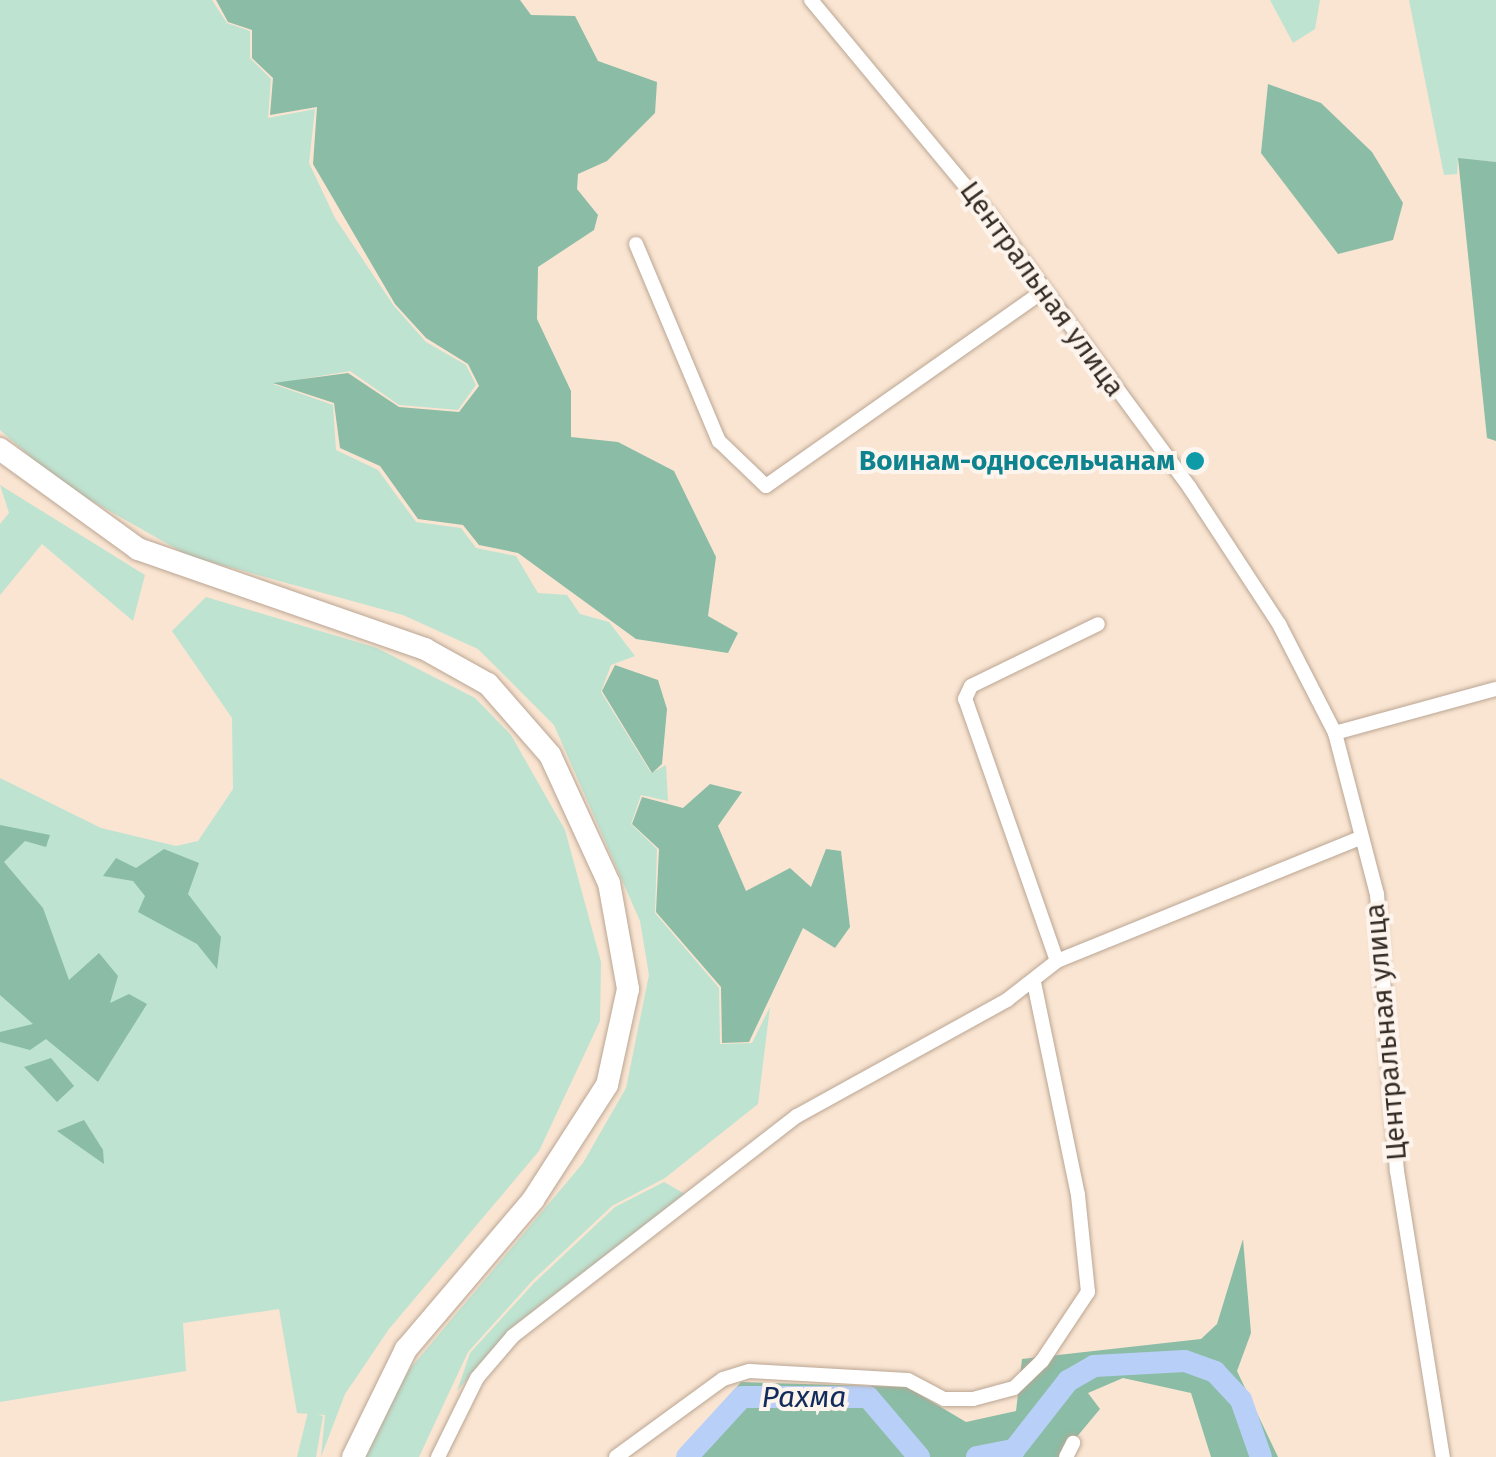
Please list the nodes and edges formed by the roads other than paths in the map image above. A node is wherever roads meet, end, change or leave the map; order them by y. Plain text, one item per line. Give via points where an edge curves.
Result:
1 (811, 0) edge
2 (636, 244) dead end
3 (1043, 291) junction
4 (0, 448) edge
5 (1098, 624) dead end
6 (1496, 689) edge
7 (1335, 733) junction
8 (1356, 839) junction
9 (1056, 961) junction
10 (1034, 982) junction
11 (353, 1457) edge
12 (438, 1457) edge
13 (616, 1457) edge
14 (1442, 1457) edge

1 - 3 street, Центральная улица
2 - 3 street via 719,441 766,486
3 - 7 street, Центральная улица via 1190,488 1279,624
4 - 11 main road via 138,549 425,649 488,684 550,755 609,883 628,989 607,1084 542,1187 406,1349
5 - 9 street via 972,686 965,699
6 - 7 street
7 - 8 street, Центральная улица via 1356,804
8 - 9 street
8 - 14 street, Центральная улица via 1377,894 1397,1172
9 - 10 street
10 - 12 street via 797,1116 537,1316 477,1378
10 - 13 street via 1078,1195 1088,1292 1042,1361 1014,1388 944,1399 908,1380 750,1371 724,1379

